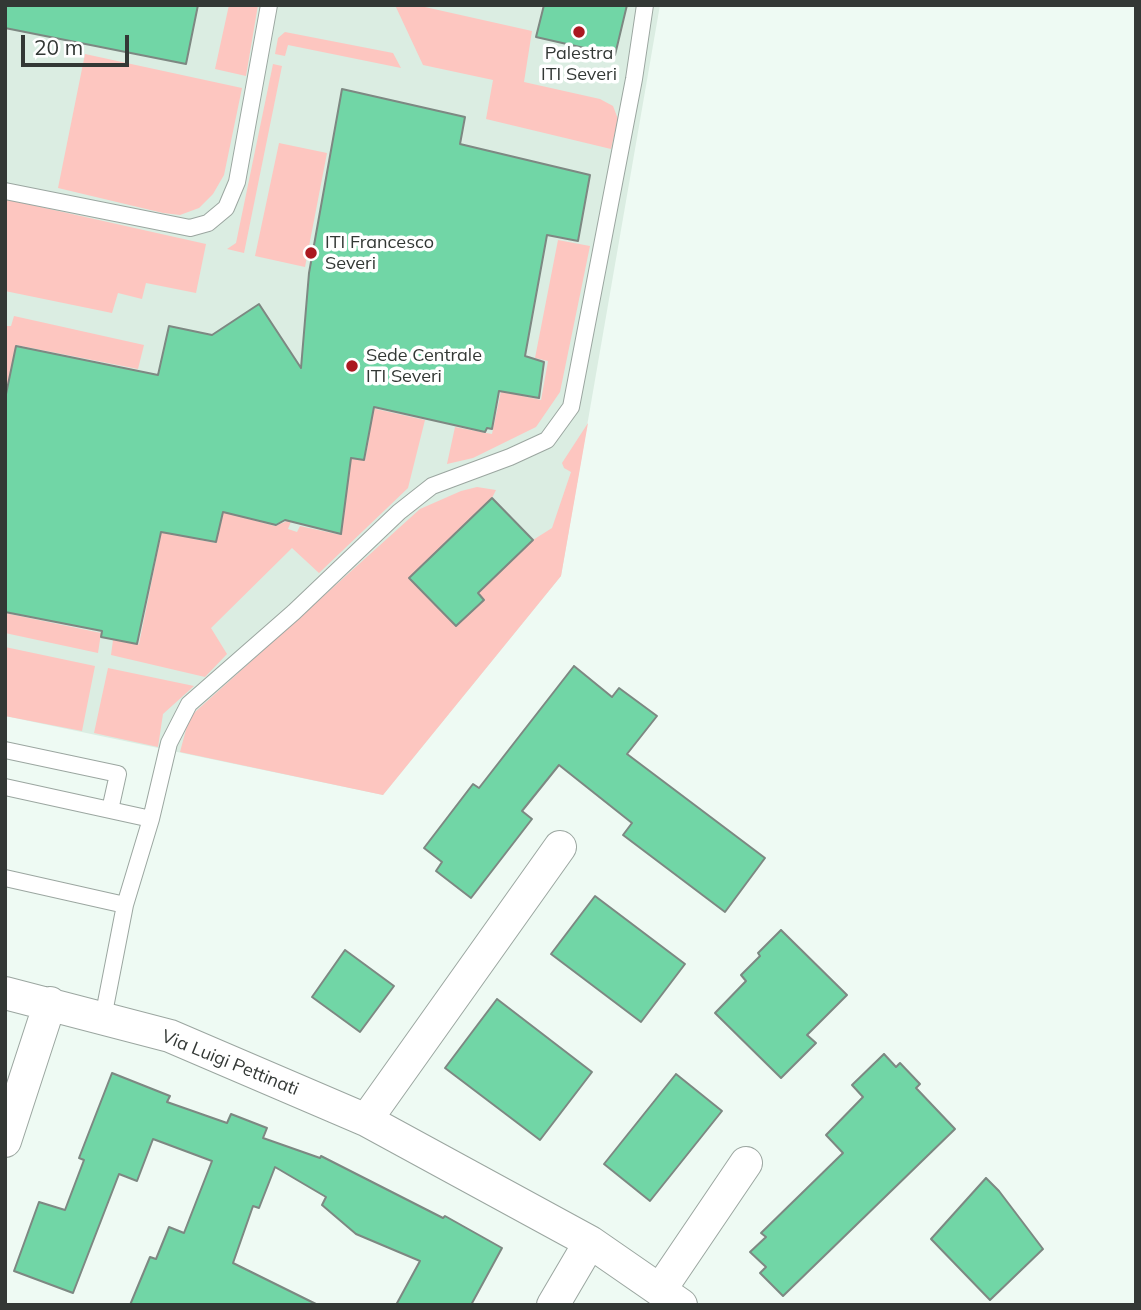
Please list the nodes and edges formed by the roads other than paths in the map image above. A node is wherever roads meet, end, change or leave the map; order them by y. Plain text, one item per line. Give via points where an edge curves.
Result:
1 (268, 5) edge
2 (645, 5) edge
3 (5, 191) edge
4 (5, 750) edge
5 (5, 787) edge
6 (110, 810) junction
7 (151, 819) junction
8 (560, 847) dead end
9 (5, 878) edge
10 (125, 905) junction
11 (5, 993) edge
12 (50, 1003) junction
13 (103, 1018) junction
14 (366, 1121) junction
15 (5, 1141) edge
16 (746, 1163) dead end
17 (590, 1242) junction
18 (671, 1298) edge
19 (553, 1305) edge

1 - 3 lane via 237,182 226,208 208,223 190,228
2 - 7 lane via 571,407 547,440 432,486 189,704 169,743
4 - 6 lane via 118,774
5 - 6 lane
6 - 7 lane
7 - 10 lane
8 - 14 street
9 - 10 lane
10 - 13 lane
11 - 12 street, Via Luigi Pettinati
12 - 13 street, Via Luigi Pettinati
12 - 15 street
13 - 14 street, Via Luigi Pettinati via 170,1036
14 - 17 street, Via Luigi Pettinati
16 - 18 street, Via Luigi Pettinati
17 - 18 street, Via Luigi Pettinati
17 - 19 street

